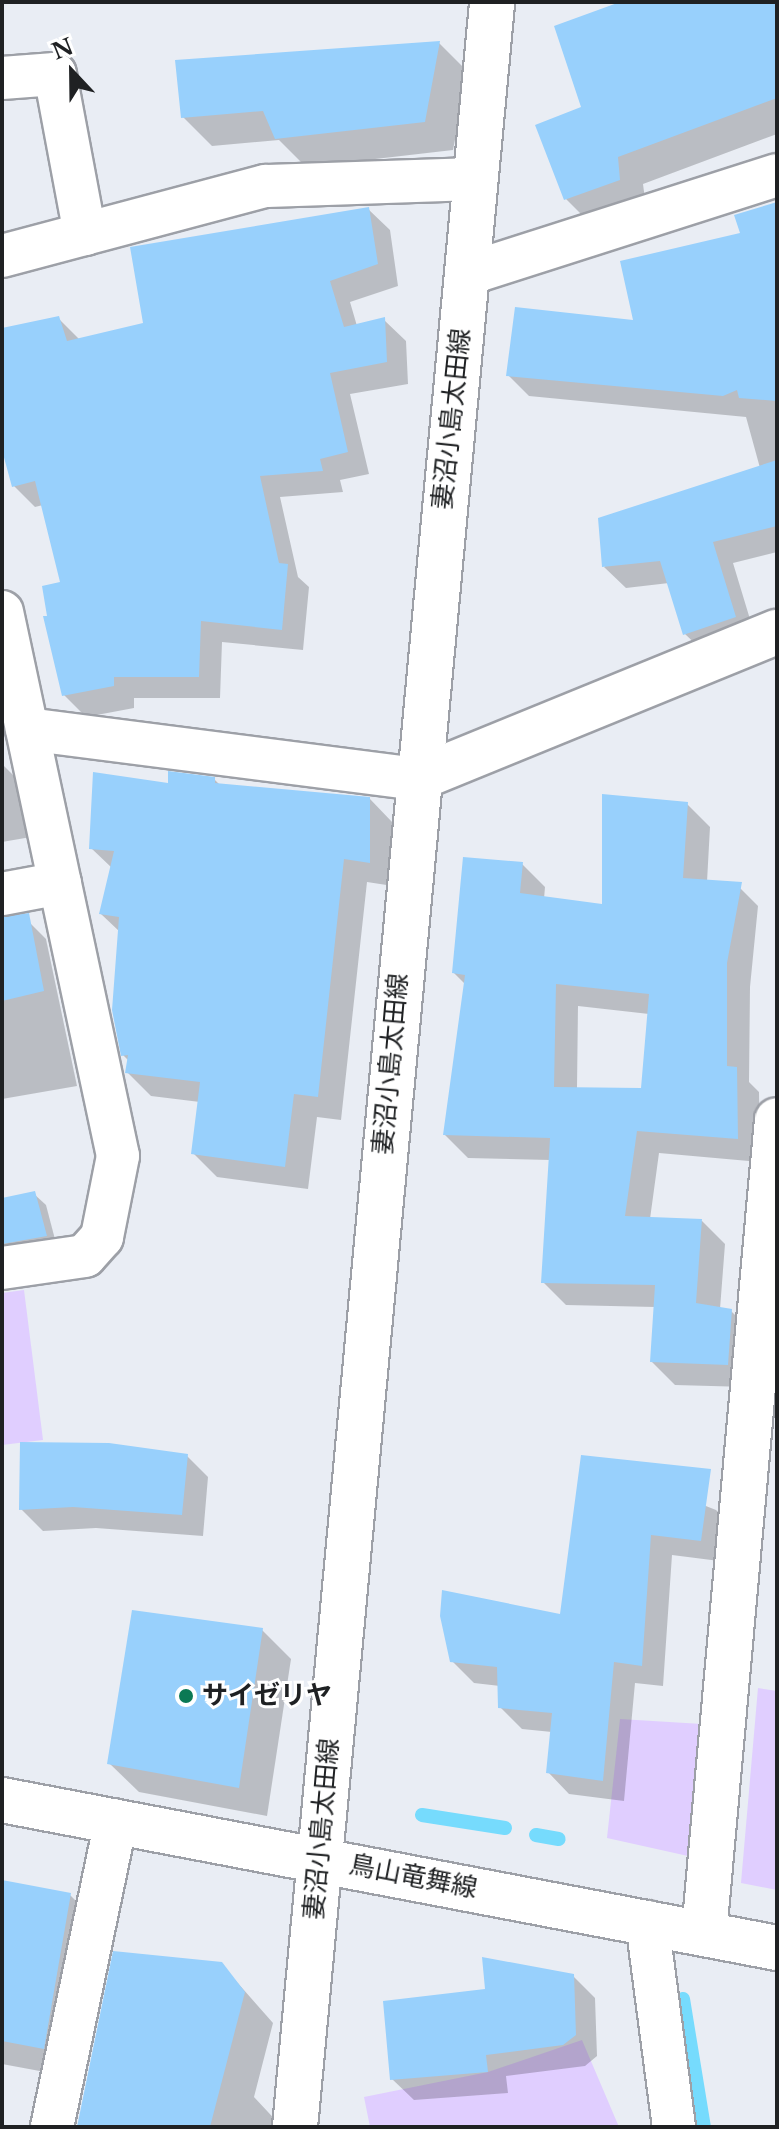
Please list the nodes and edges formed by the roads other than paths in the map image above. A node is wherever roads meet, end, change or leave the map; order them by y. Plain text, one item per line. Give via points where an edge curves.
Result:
1 (492, 2) edge
2 (2, 78) edge
3 (777, 175) edge
4 (476, 179) junction
5 (85, 234) junction
6 (2, 256) edge
7 (467, 274) junction
8 (2, 612) edge
9 (777, 632) edge
10 (27, 729) junction
11 (416, 779) junction
12 (60, 883) junction
13 (2, 894) edge
14 (777, 1120) edge
15 (2, 1268) edge
16 (768, 1272) edge
17 (760, 1491) edge
18 (2, 1800) edge
19 (116, 1821) junction
20 (319, 1859) junction
21 (647, 1922) junction
22 (704, 1933) junction
23 (777, 1948) edge
24 (52, 2127) edge
25 (295, 2127) edge
26 (674, 2127) edge

1 - 4 main road, 妻沼小島太田線
2 - 5 street via 55,74
3 - 7 street
4 - 5 street via 266,186
4 - 7 main road, 妻沼小島太田線
5 - 6 street
7 - 11 main road, 妻沼小島太田線
8 - 10 street
9 - 11 main road
10 - 11 street
10 - 12 street
11 - 20 main road, 妻沼小島太田線
12 - 13 street
12 - 15 street via 118,1156 102,1237 85,1256
14 - 16 main road
16 - 17 main road
17 - 22 main road
18 - 19 main road, 鳥山竜舞線
19 - 20 main road, 鳥山竜舞線
19 - 24 street
20 - 21 main road, 鳥山竜舞線
20 - 25 main road, 妻沼小島太田線
21 - 22 main road, 鳥山竜舞線
21 - 26 street
22 - 23 main road, 鳥山竜舞線

